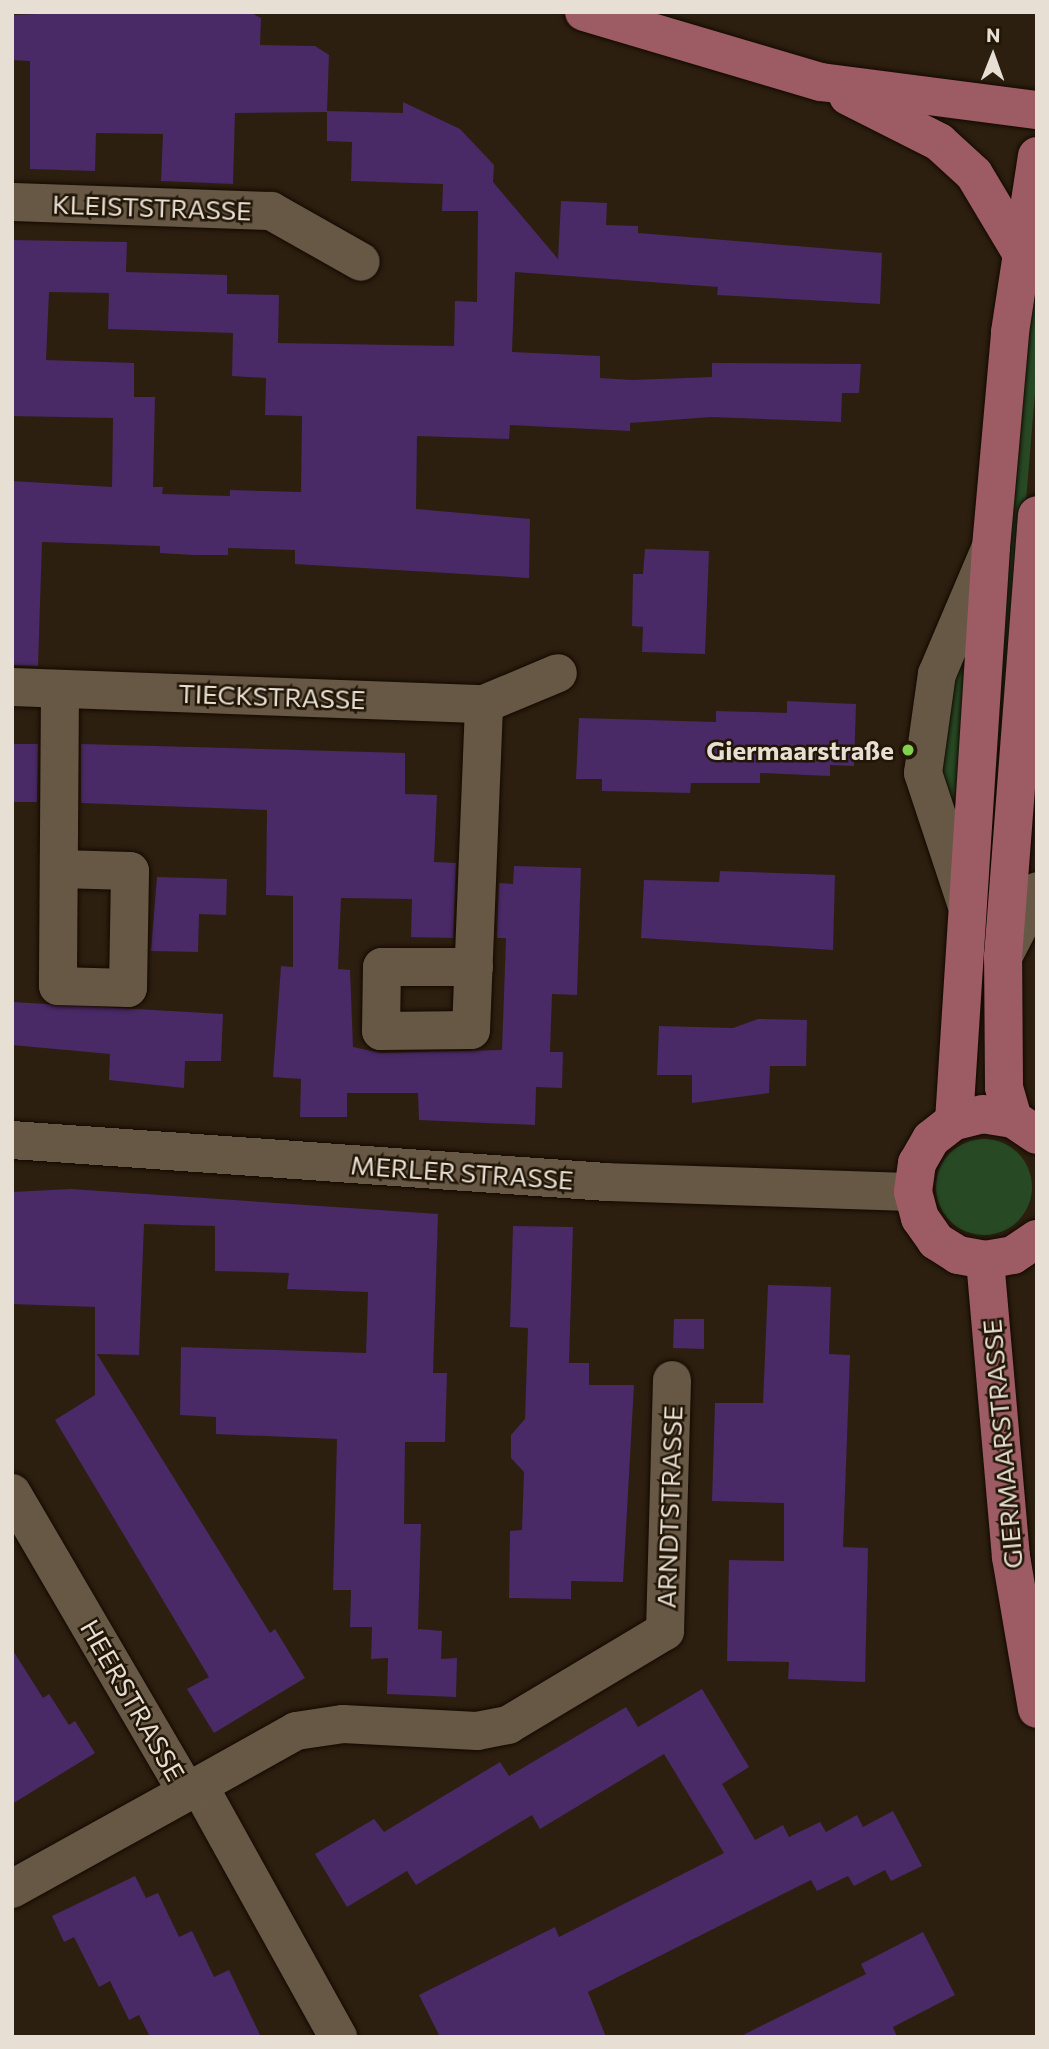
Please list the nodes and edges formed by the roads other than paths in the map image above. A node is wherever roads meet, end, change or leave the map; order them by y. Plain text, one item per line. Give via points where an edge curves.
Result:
1 (584, 12) edge
2 (821, 82) junction
3 (1037, 110) edge
4 (1037, 156) edge
5 (12, 202) edge
6 (1020, 251) junction
7 (361, 262) dead end
8 (1037, 515) edge
9 (991, 547) junction
10 (1030, 644) edge
11 (558, 673) dead end
12 (12, 687) edge
13 (60, 689) junction
14 (484, 704) junction
15 (60, 869) dead end
16 (1037, 891) edge
17 (966, 903) junction
18 (1003, 957) junction
19 (474, 967) dead end
20 (954, 1121) junction
21 (1025, 1127) edge
22 (12, 1140) edge
23 (913, 1192) junction
24 (1037, 1239) edge
25 (985, 1260) junction
26 (672, 1380) dead end
27 (12, 1493) edge
28 (1037, 1709) edge
29 (193, 1789) junction
30 (12, 1889) edge
31 (338, 2037) edge

1 - 2 main road
2 - 3 main road
2 - 6 main road via 939,142 974,173
4 - 6 main road
5 - 7 street, KLEISTSTRASSE via 271,211
6 - 9 main road
8 - 10 main road
9 - 17 main road
9 - 17 street via 949,635 923,762
10 - 18 main road
11 - 14 street, TIECKSTRASSE
12 - 13 street, TIECKSTRASSE
13 - 14 street, TIECKSTRASSE
13 - 15 street via 55,841
14 - 19 street
16 - 18 street
17 - 20 main road via 961,1087
18 - 21 main road via 1004,1087
20 - 21 main road via 983,1114
20 - 23 main road via 931,1139 917,1163
22 - 23 street, MERLER STRASSE via 606,1182
23 - 25 main road via 920,1218 936,1241
24 - 25 main road via 1013,1255
25 - 28 main road, GIERMAARSTRASSE via 1011,1557
26 - 29 street, ARNDTSTRASSE via 665,1631 508,1725 477,1731 343,1724 296,1731
27 - 29 street, HEERSTRASSE
29 - 30 street
29 - 31 street, HEERSTRASSE

